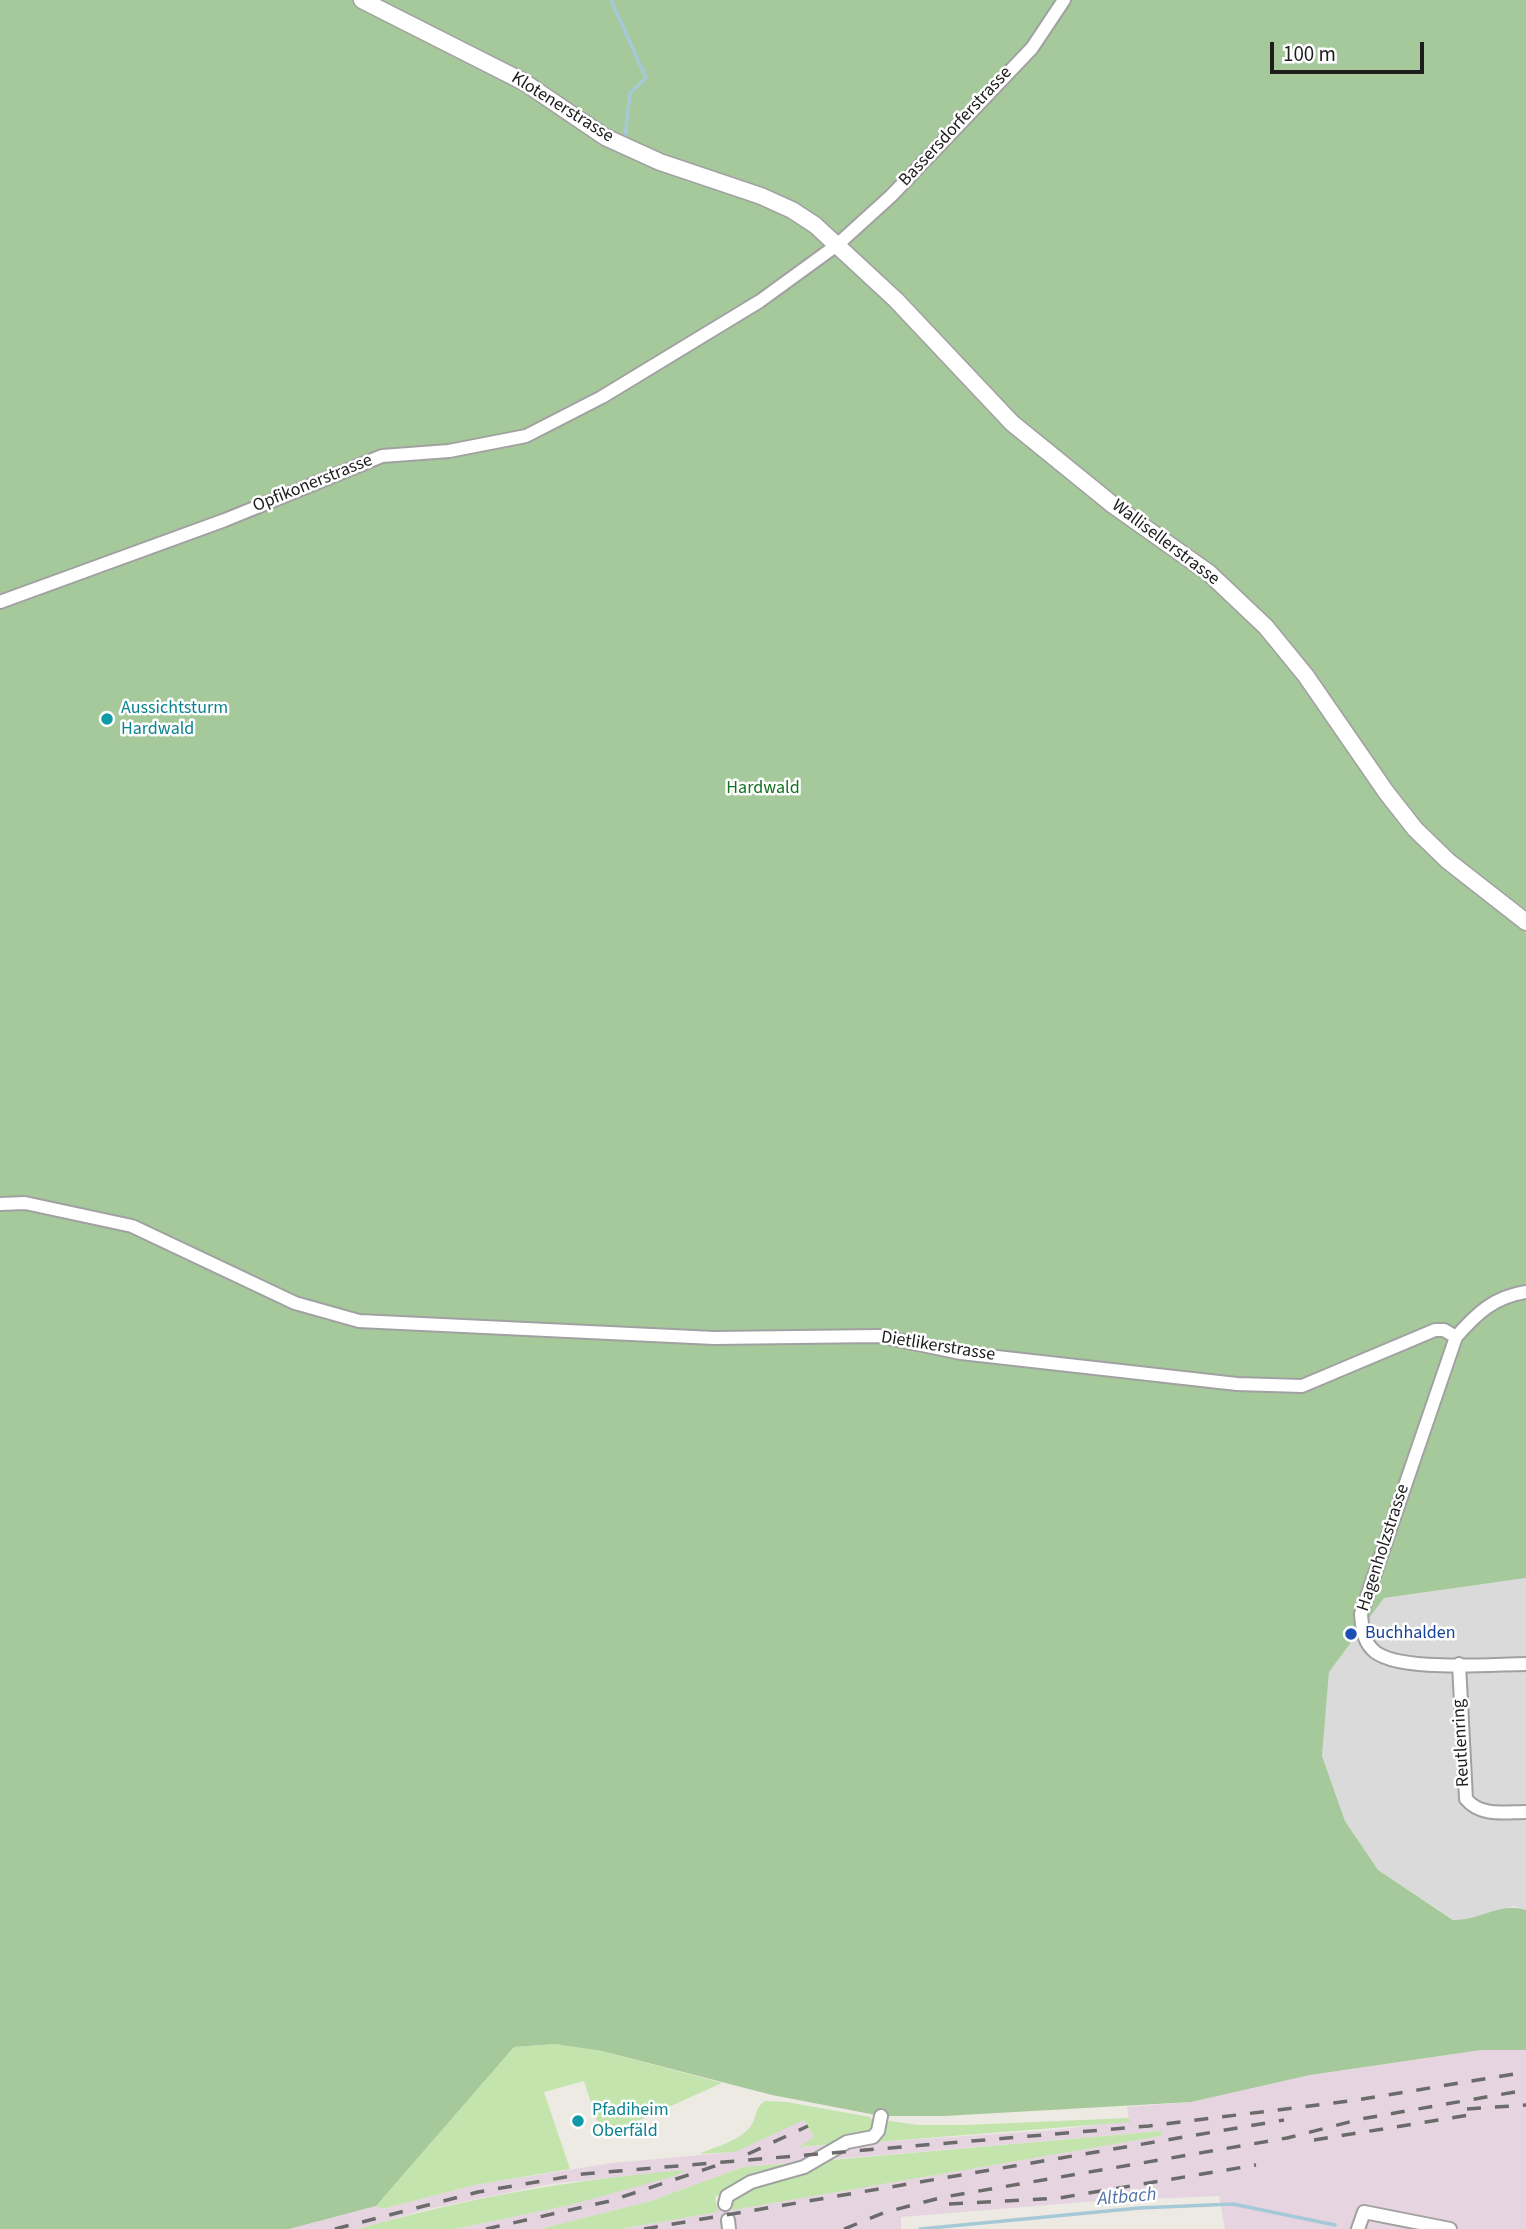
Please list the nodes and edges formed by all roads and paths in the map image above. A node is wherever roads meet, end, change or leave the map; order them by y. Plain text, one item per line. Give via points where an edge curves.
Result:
1 (362, 0) edge
2 (1064, 0) edge
3 (837, 246) junction
4 (0, 601) edge
5 (1526, 922) edge
6 (0, 1204) edge
7 (1526, 1292) edge
8 (1456, 1337) junction
9 (1459, 1664) junction
10 (1526, 1664) edge
11 (1526, 1812) edge
12 (881, 2116) dead end
13 (725, 2204) dead end
14 (1358, 2229) edge
15 (1450, 2229) edge

1 - 3 street, Klotenerstrasse via 524,82 605,136 660,162 792,210
2 - 3 street, Bassersdorferstrasse via 1032,48
3 - 4 street, Opfikonerstrasse via 760,301 602,397 526,436 449,451 382,456 225,520
3 - 5 street, Wallisellerstrasse via 896,300 1012,423 1209,573 1266,627 1415,829
6 - 8 street, Dietlikerstrasse via 25,1203 132,1226 295,1303 359,1321 714,1338 878,1336 961,1353 1237,1384 1302,1386 1435,1330
7 - 8 street via 1496,1300
8 - 9 street, Hagenholzstrasse via 1361,1614 1367,1641 1383,1657 1397,1662
9 - 10 street, Hagenholzstrasse
9 - 11 street, Reutlenring via 1465,1799 1474,1809 1489,1813
12 - 13 street via 873,2137 847,2142 801,2168 746,2184 727,2196
14 - 15 street via 1364,2212

